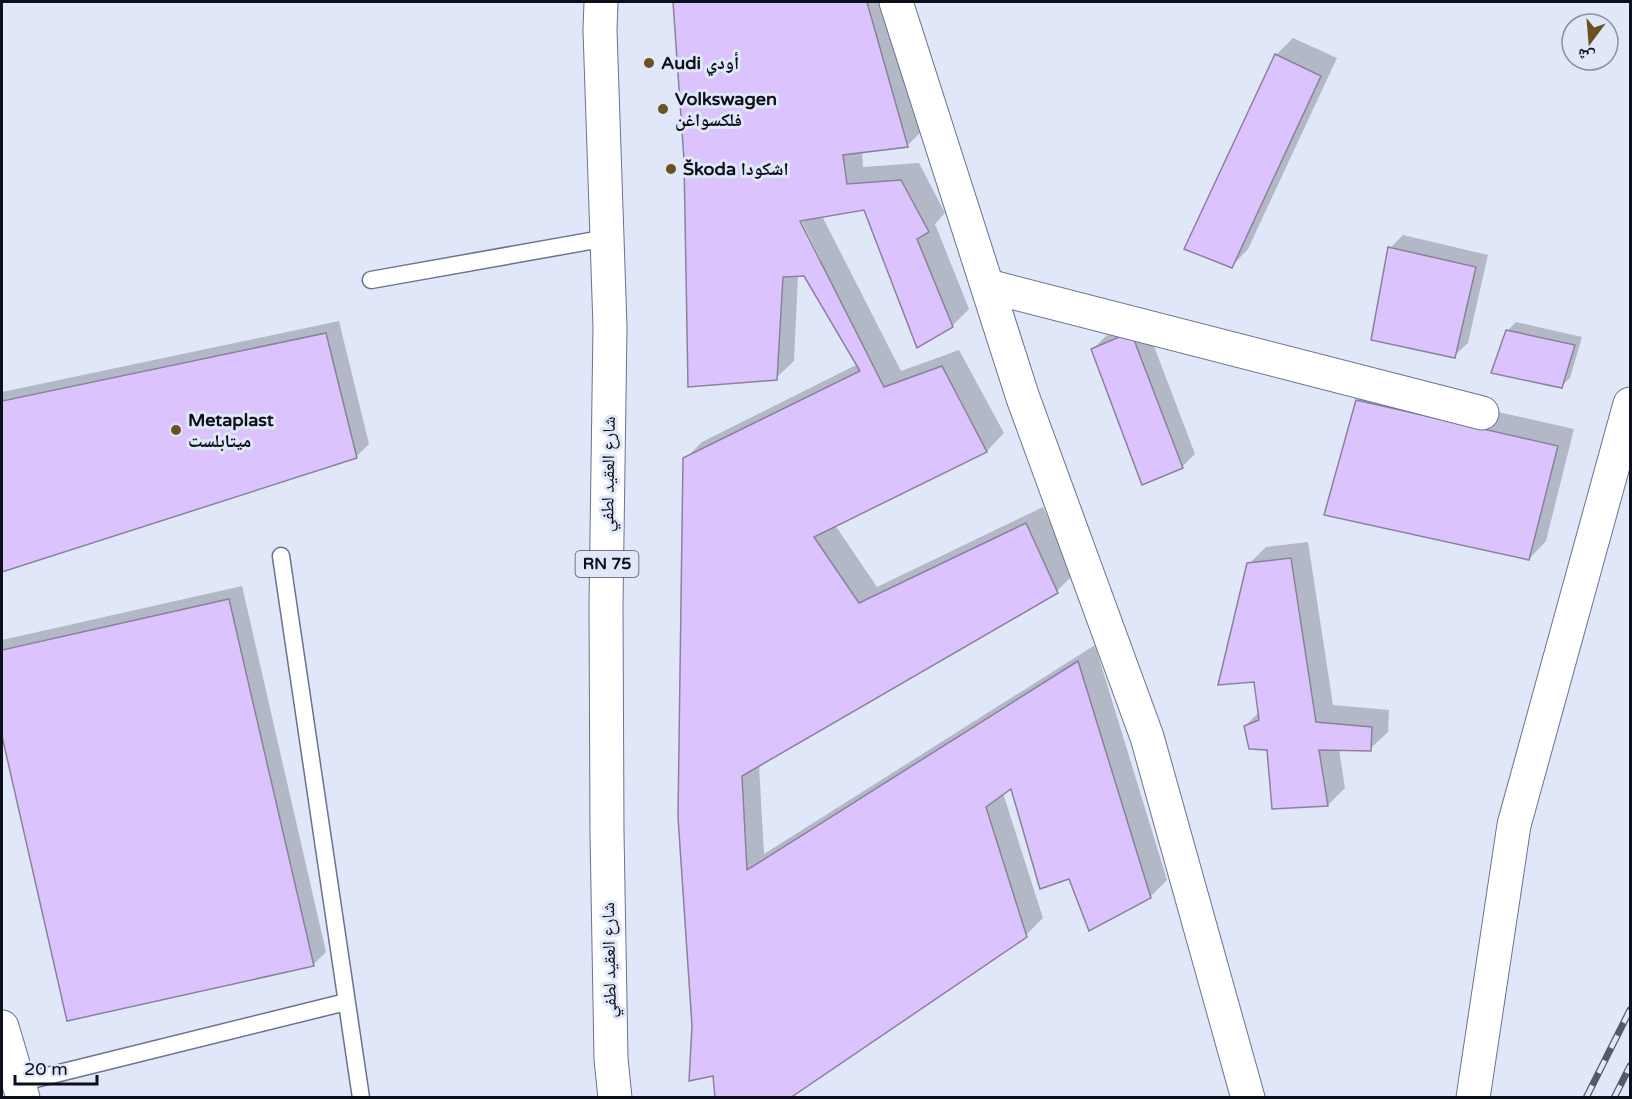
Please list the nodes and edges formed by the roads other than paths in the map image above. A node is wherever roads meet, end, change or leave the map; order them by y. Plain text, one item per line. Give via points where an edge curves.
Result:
1 (896, 2) edge
2 (597, 11) edge
3 (608, 238) junction
4 (370, 280) dead end
5 (988, 286) junction
6 (1630, 404) edge
7 (1482, 413) dead end
8 (281, 556) dead end
9 (346, 1002) junction
10 (2, 1027) edge
11 (21, 1090) edge
12 (361, 1098) edge
13 (615, 1098) edge
14 (1248, 1098) edge
15 (1473, 1098) edge

1 - 5 street
2 - 3 street, شارع العقيد لطفي / RN 75
3 - 4 lane
3 - 13 street, شارع العقيد لطفي / RN 75 via 607,832 610,1059
5 - 7 street
5 - 14 street via 1023,398 1147,737
6 - 15 street via 1514,825
8 - 9 lane
9 - 11 lane
9 - 12 lane
10 - 11 street

